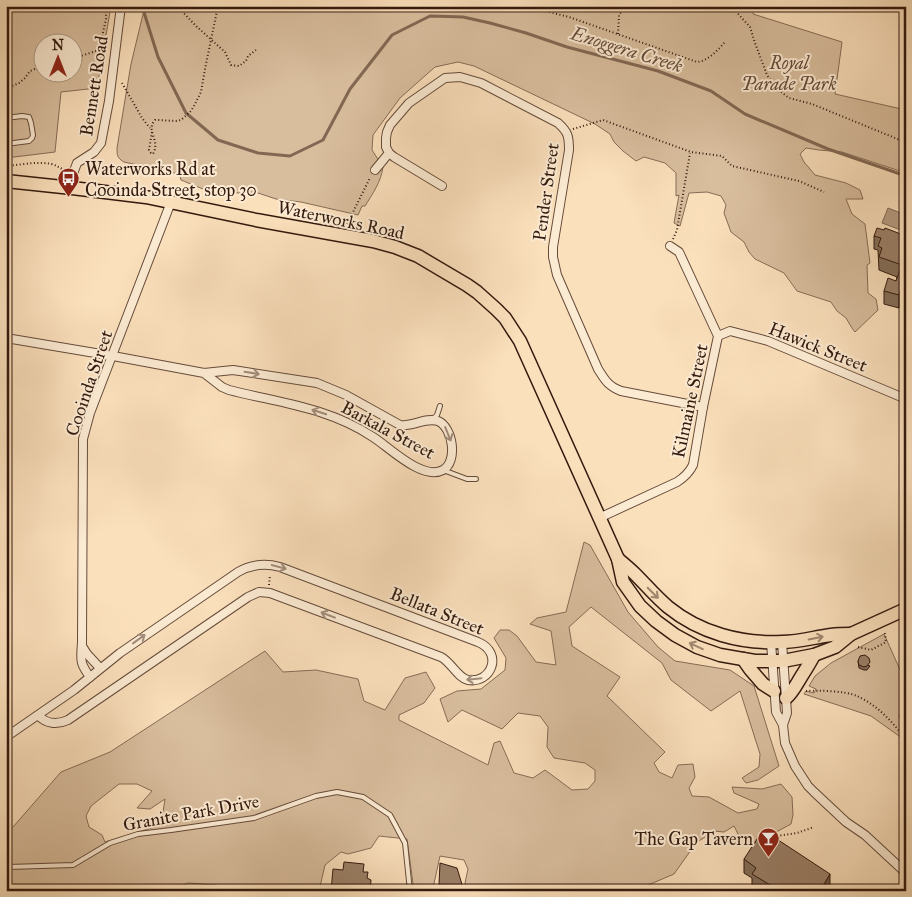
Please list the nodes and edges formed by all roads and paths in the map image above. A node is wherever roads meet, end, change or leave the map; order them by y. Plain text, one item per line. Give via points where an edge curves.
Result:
1 (106, 6) edge
2 (122, 6) edge
3 (177, 6) edge
4 (218, 6) edge
5 (625, 6) edge
6 (731, 6) edge
7 (511, 8) dead end
8 (618, 34) junction
9 (211, 40) junction
10 (725, 42) dead end
11 (99, 50) junction
12 (256, 50) dead end
13 (107, 54) dead end
14 (82, 56) edge
15 (32, 69) edge
16 (122, 83) dead end
17 (6, 89) edge
18 (6, 118) edge
19 (150, 129) junction
20 (566, 131) junction
21 (152, 132) junction
22 (906, 141) edge
23 (6, 144) edge
24 (691, 152) junction
25 (389, 153) junction
26 (6, 166) edge
27 (375, 170) joint
28 (74, 171) junction
29 (6, 181) edge
30 (442, 186) dead end
31 (72, 188) junction
32 (824, 192) dead end
33 (171, 202) junction
34 (347, 224) dead end
35 (670, 246) joint
36 (718, 336) junction
37 (6, 338) edge
38 (113, 356) junction
39 (204, 373) junction
40 (906, 399) edge
41 (440, 406) dead end
42 (703, 407) junction
43 (430, 420) junction
44 (443, 470) junction
45 (476, 479) dead end
46 (599, 518) junction
47 (618, 559) junction
48 (270, 570) dead end
49 (270, 581) dead end
50 (906, 609) edge
51 (885, 633) dead end
52 (851, 634) junction
53 (82, 642) junction
54 (777, 642) junction
55 (858, 647) dead end
56 (814, 655) junction
57 (743, 659) junction
58 (778, 661) junction
59 (100, 668) junction
60 (90, 677) junction
61 (774, 690) junction
62 (803, 691) dead end
63 (786, 698) junction
64 (38, 715) junction
65 (783, 725) junction
66 (6, 737) edge
67 (906, 740) edge
68 (814, 827) dead end
69 (763, 840) edge
70 (6, 864) edge
71 (906, 873) edge
72 (410, 891) edge

1 - 11 path
2 - 28 street, Bennett Road via 101,143 77,163
3 - 9 path
4 - 9 path
5 - 8 path via 619,15
6 - 22 path via 750,27 767,75 776,88 789,98
7 - 8 path via 545,10
8 - 10 path via 697,62 706,60
9 - 12 path via 225,52 234,66 242,64
9 - 19 path via 201,92 190,112 181,120 154,120
11 - 13 path
11 - 14 path
15 - 17 path via 19,83
16 - 19 path
18 - 23 lane via 29,117 32,138
19 - 21 path
20 - 24 path via 603,120
20 - 25 street, Pender Street via 558,123 481,83 460,76 445,78 409,103 387,132
20 - 42 street, Pender Street via 569,150 553,257 557,275 598,369 606,382 621,392
21 - 21 path via 156,148 154,154 149,150
24 - 32 path via 722,156 732,166 799,181
24 - 35 path via 677,230
25 - 27 street
25 - 30 street
26 - 28 path via 49,164
27 - 34 path
28 - 31 street
29 - 31 main road, Waterworks Road
31 - 33 main road, Waterworks Road
33 - 38 street, Cooinda Street
33 - 46 main road, Waterworks Road via 384,243 418,256 477,292 505,318 520,341
35 - 36 street, Kilmaine Street via 679,252
36 - 40 street, Hawick Street via 730,331 768,341
36 - 42 street, Kilmaine Street
37 - 38 street, Barkala Street
38 - 39 street, Barkala Street
38 - 53 street, Cooinda Street via 82,439
39 -> 43 street, Barkala Street via 234,370 324,385 400,426
44 -> 39 street, Barkala Street via 421,469 344,420 222,388
41 - 43 lane via 436,416
42 - 46 street, Kilmaine Street via 693,465 684,478
43 -> 44 street, Barkala Street via 441,423 450,437 450,460
44 - 45 lane
46 - 47 main road, Waterworks Road
47 -> 54 main road, Waterworks Road via 659,600 688,621 726,637
57 -> 47 main road, Waterworks Road via 697,647 656,621 640,606 623,582
48 - 49 path
50 - 52 main road, Waterworks Road
51 - 55 path via 886,642 871,650
54 -> 52 main road, Waterworks Road
52 - 56 main road, Waterworks Road via 835,647
53 - 59 street via 85,651
53 - 60 street, Cooinda Street via 81,662
54 - 58 street
56 - 58 main road, Waterworks Road
56 - 63 main road
57 - 58 main road, Waterworks Road
57 - 61 main road via 763,684
58 - 61 street
58 - 63 street
59 - 60 street, Bellata Street
59 -> 64 street, Bellata Street via 235,574 262,564 286,568 478,642 488,648 492,660 488,674 468,680 441,657 262,592 248,597 68,720 52,723
60 - 64 street, Bellata Street
61 - 65 street via 776,712
62 - 67 path via 855,695 874,706
63 - 65 street via 787,713
64 - 66 street, Bellata Street
65 - 71 street via 788,751 808,786
68 - 69 path
70 - 72 lane, Granite Park Drive via 9,867 73,865 110,843 138,834 254,818 336,792 363,797 390,814 404,843

